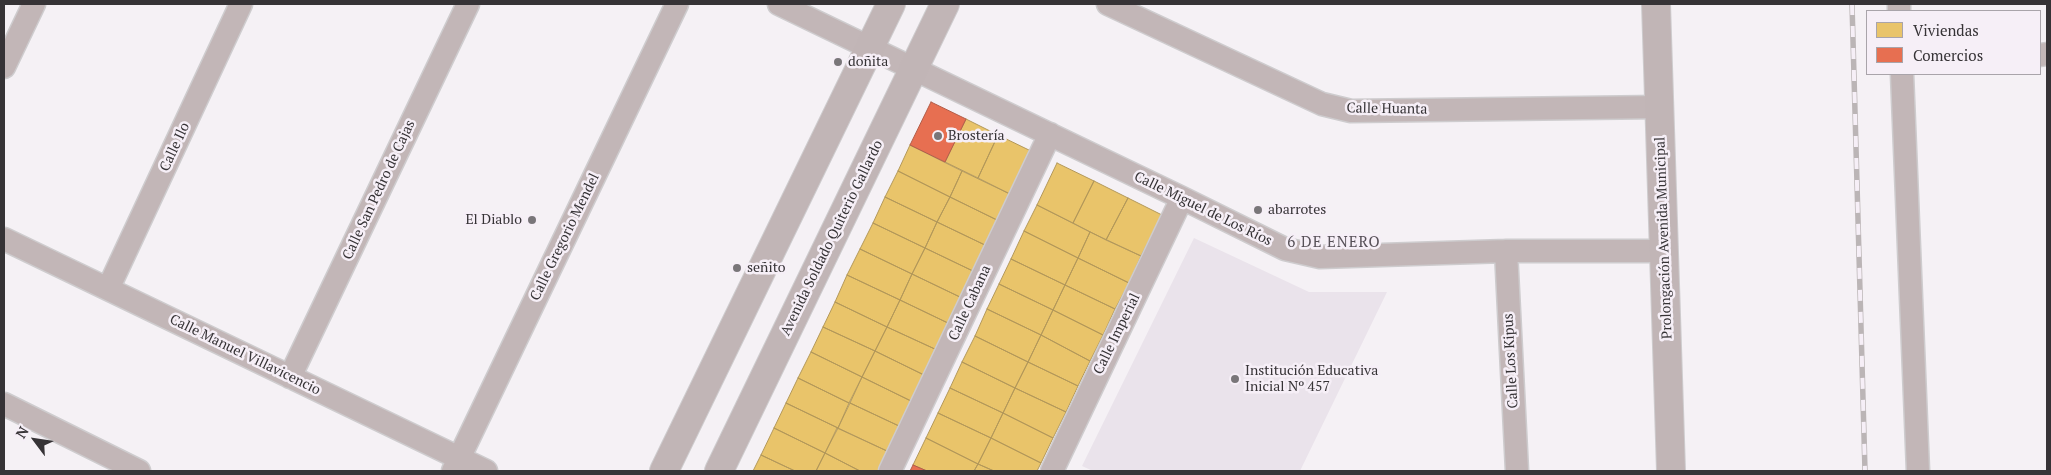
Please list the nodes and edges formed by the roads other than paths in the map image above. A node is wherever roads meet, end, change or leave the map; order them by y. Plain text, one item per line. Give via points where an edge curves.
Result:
1 (34, 4) edge
2 (241, 4) edge
3 (468, 4) edge
4 (676, 4) edge
5 (778, 4) edge
6 (890, 4) edge
7 (946, 4) edge
8 (1108, 4) edge
9 (1656, 4) edge
10 (870, 47) junction
11 (4, 67) edge
12 (914, 69) junction
13 (1902, 75) edge
14 (1659, 107) junction
15 (1050, 134) junction
16 (1182, 198) junction
17 (4, 239) edge
18 (1506, 251) junction
19 (1664, 251) junction
20 (108, 289) junction
21 (290, 377) junction
22 (4, 404) edge
23 (456, 465) edge
24 (139, 471) edge
25 (486, 471) edge
26 (664, 471) edge
27 (719, 471) edge
28 (890, 471) edge
29 (1052, 471) edge
30 (1517, 471) edge
31 (1671, 471) edge
32 (1918, 471) edge

1 - 11 street
2 - 20 street, Calle Ilo
3 - 21 street, Calle San Pedro de Cajas
4 - 23 street, Calle Gregorio Mendel
5 - 10 street, Calle Miguel de Los Ríos
6 - 10 street
7 - 12 street, Avenida Soldado Quiterio Gallardo
8 - 14 street, Calle Huanta via 1322,104 1351,111
9 - 14 street, Prolongación Avenida Municipal
10 - 12 street, Calle Miguel de Los Ríos
10 - 26 street
12 - 15 street, Calle Miguel de Los Ríos
12 - 27 street, Avenida Soldado Quiterio Gallardo
13 - 32 street
14 - 19 street, Prolongación Avenida Municipal
15 - 16 street, Calle Miguel de Los Ríos
15 - 28 street, Calle Cabana
16 - 18 street, Calle Miguel de Los Ríos via 1285,250 1320,257
16 - 29 street, Calle Imperial
17 - 20 street, Calle Manuel Villavicencio
18 - 19 street, Calle Miguel de Los Ríos
18 - 30 street, Calle Los Kipus
19 - 31 street, Prolongación Avenida Municipal
20 - 21 street, Calle Manuel Villavicencio
21 - 23 street, Calle Manuel Villavicencio
22 - 24 street
23 - 25 street, Calle Manuel Villavicencio

